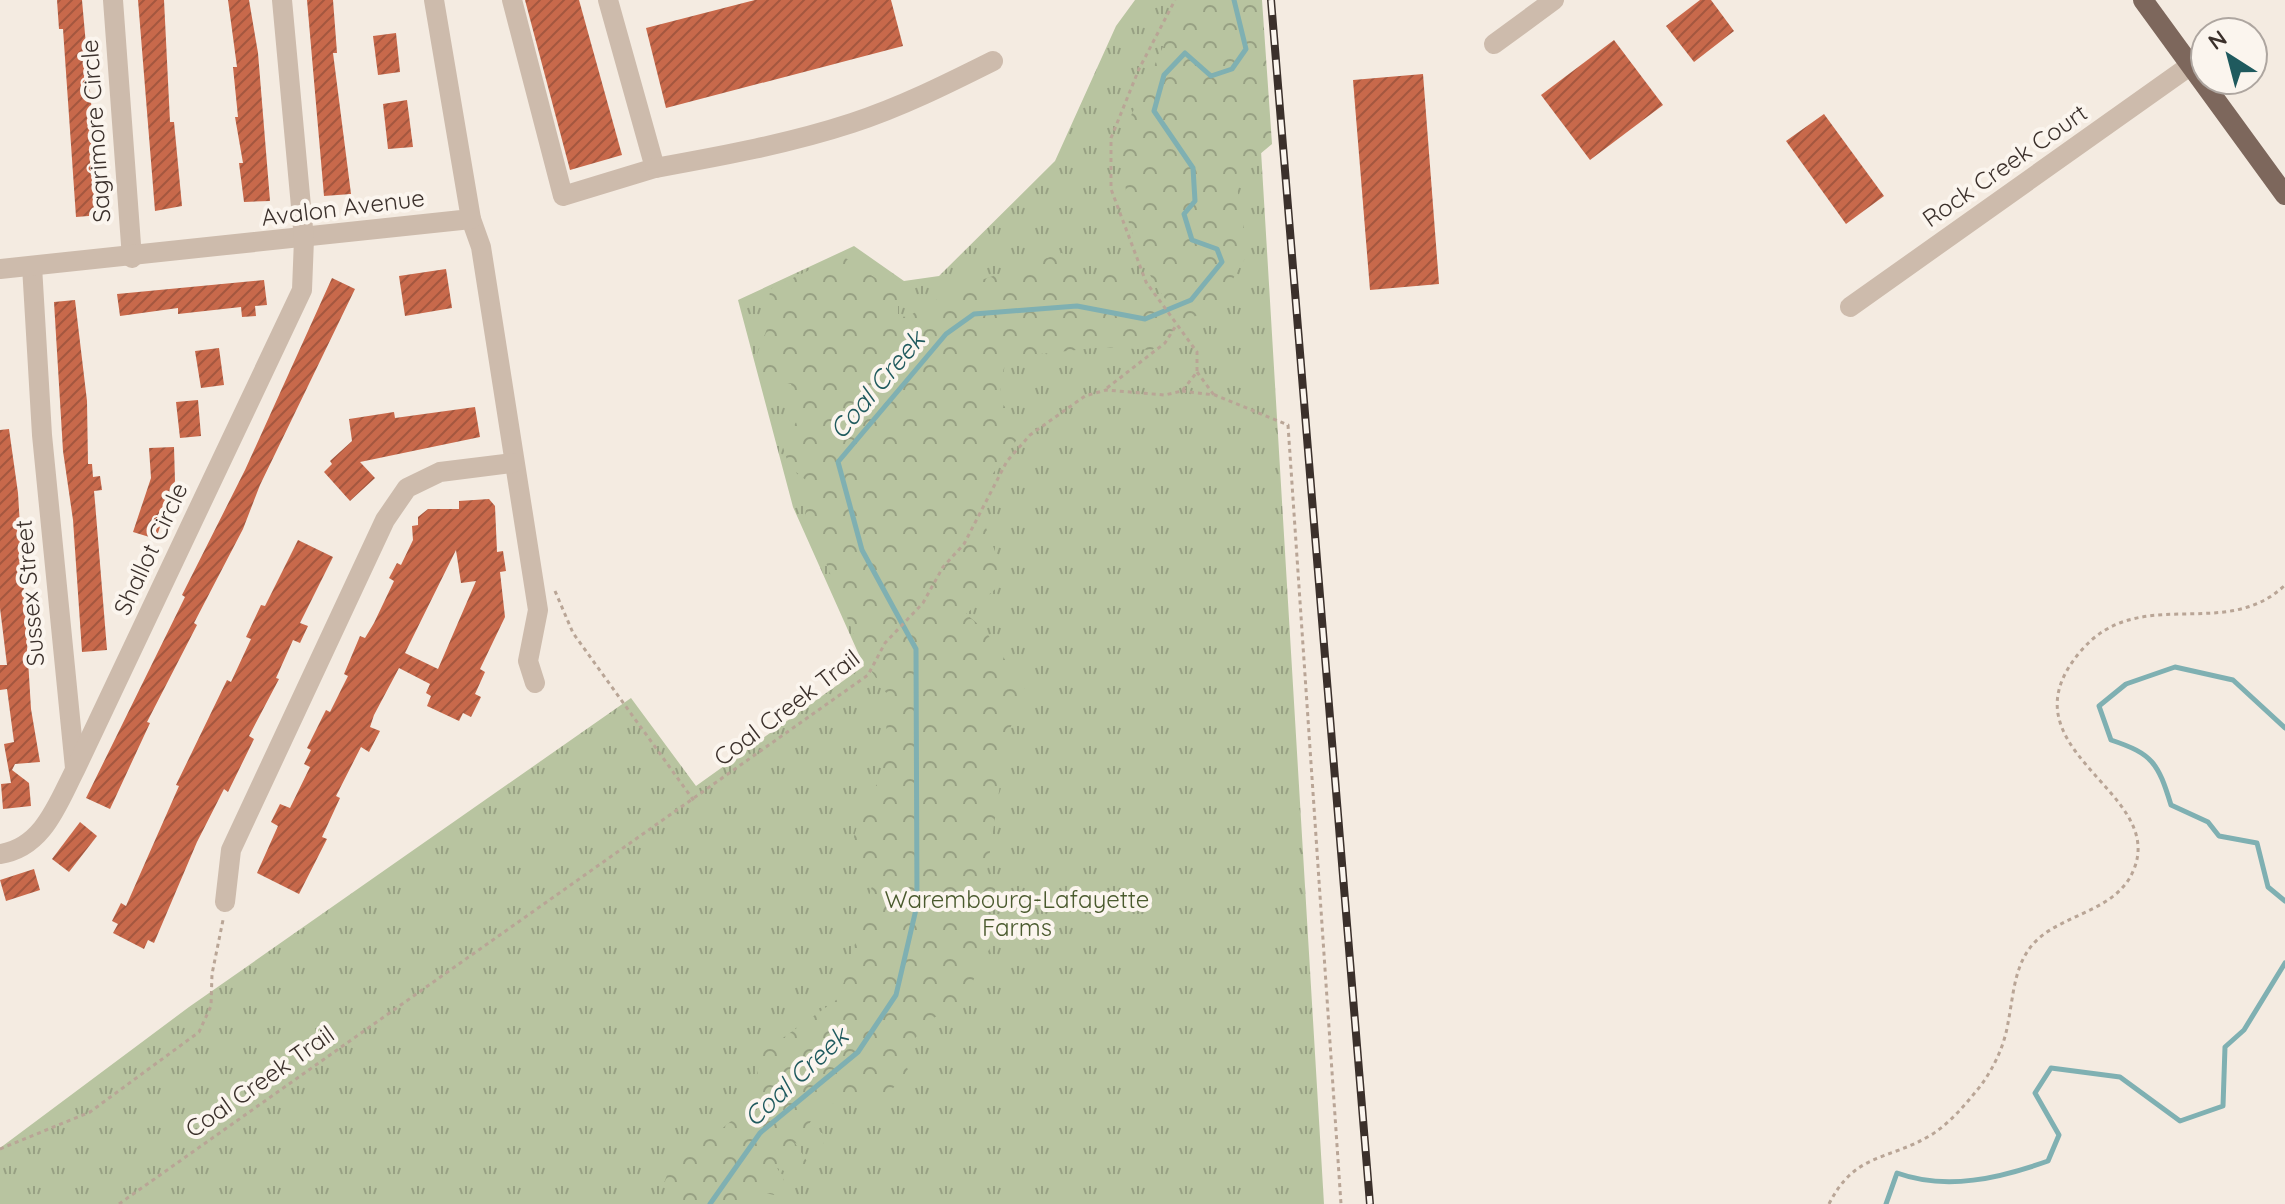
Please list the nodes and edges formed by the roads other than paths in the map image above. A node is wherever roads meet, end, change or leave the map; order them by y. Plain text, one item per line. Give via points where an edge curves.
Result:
1 (113, 0) edge
2 (282, 0) edge
3 (434, 0) edge
4 (512, 0) edge
5 (1554, 0) edge
6 (2143, 0) edge
7 (615, 2) edge
8 (1494, 44) dead end
9 (993, 61) dead end
10 (2189, 62) edge
11 (2189, 66) edge
12 (2213, 96) edge
13 (655, 168) junction
14 (2285, 195) edge
15 (471, 219) junction
16 (304, 239) junction
17 (132, 258) junction
18 (32, 266) junction
19 (0, 269) edge
20 (1850, 307) dead end
21 (512, 463) junction
22 (535, 683) dead end
23 (75, 770) junction
24 (0, 854) edge
25 (225, 902) road end

1 - 17 street, Sagrimore Circle
2 - 16 street
3 - 15 street
4 - 13 street via 563,196
5 - 8 street
6 - 10 main road
7 - 13 street
9 - 13 street via 852,123
11 - 20 street, Rock Creek Court
12 - 14 main road
15 - 16 street, Avalon Avenue
15 - 21 street via 481,247
16 - 17 street, Avalon Avenue
16 - 23 street, Shallot Circle via 302,290
17 - 18 street, Avalon Avenue
18 - 19 street, Avalon Avenue
18 - 23 street, Sussex Street via 42,435
21 - 22 street via 538,610 528,661
21 - 25 street via 440,472 407,488 385,520 231,850
23 - 24 street, Shallot Circle via 44,828 26,845

